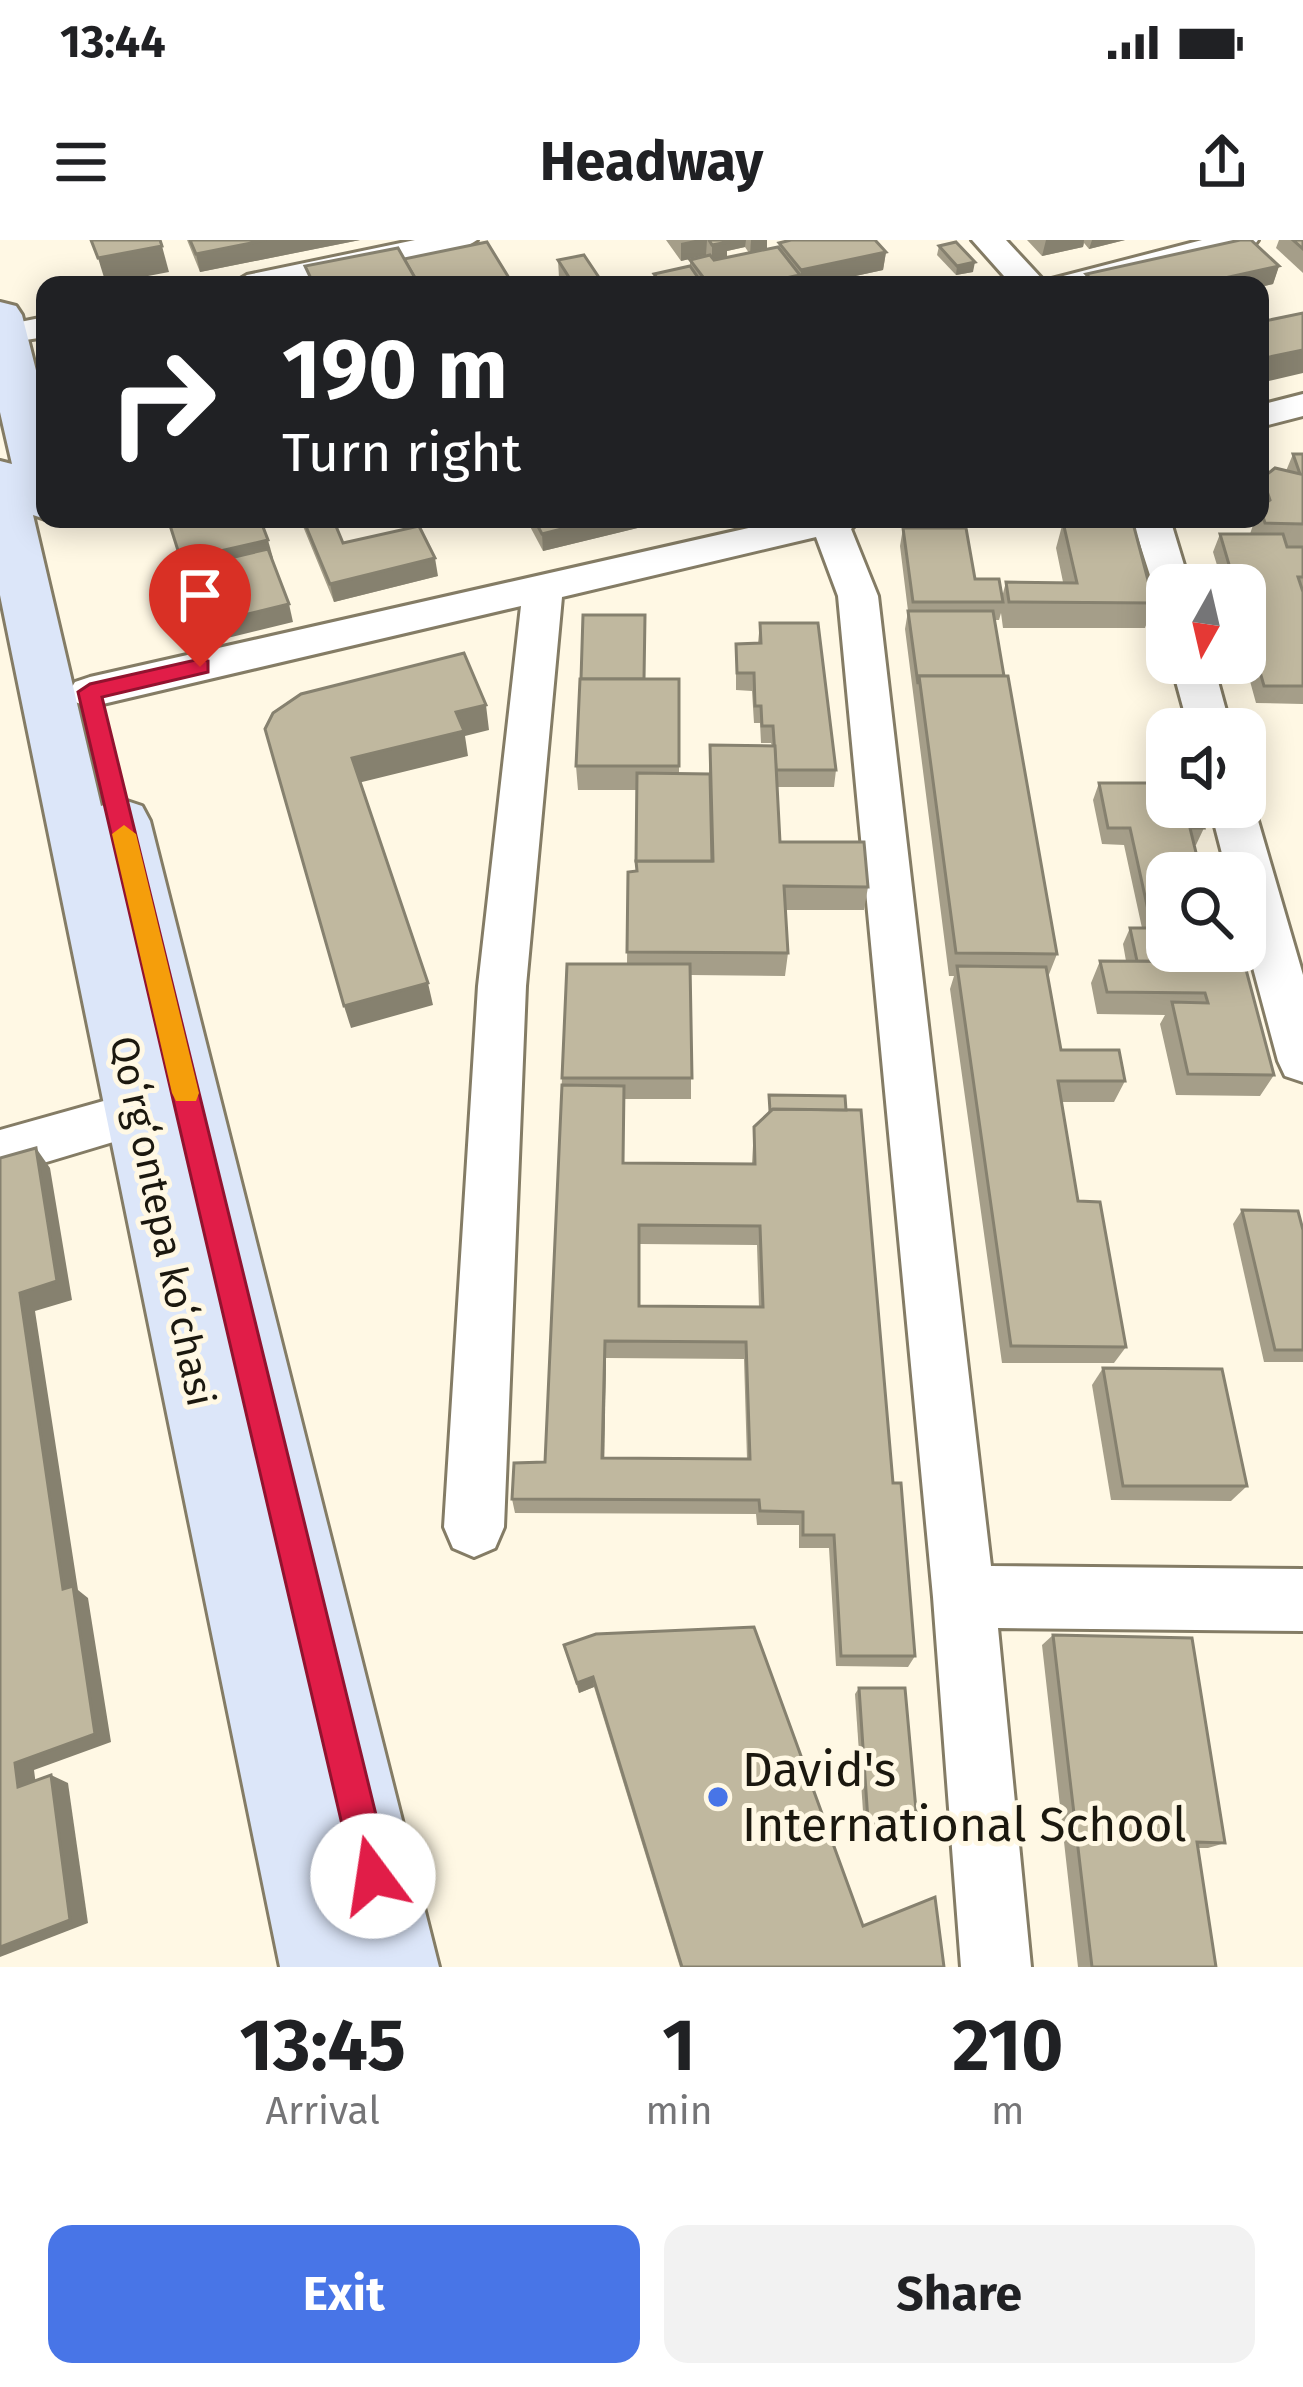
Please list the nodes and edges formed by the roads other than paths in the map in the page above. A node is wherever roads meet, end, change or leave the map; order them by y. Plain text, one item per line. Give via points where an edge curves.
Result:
1 (461, 240) edge
2 (988, 240) edge
3 (1242, 240) edge
4 (290, 276) edge
5 (1022, 276) edge
6 (1095, 276) edge
7 (10, 324) edge
8 (1303, 405) edge
9 (1269, 414) edge
10 (36, 498) edge
11 (42, 528) edge
12 (44, 528) edge
13 (802, 528) edge
14 (838, 528) edge
15 (1154, 528) edge
16 (1164, 564) edge
17 (544, 588) junction
18 (90, 692) junction
19 (1238, 828) edge
20 (1303, 1061) edge
21 (163, 1106) junction
22 (0, 1153) edge
23 (474, 1527) dead end
24 (964, 1597) junction
25 (1303, 1600) edge
26 (326, 1967) edge
27 (394, 1967) edge
28 (996, 1967) edge

1 - 4 street
2 - 5 street
3 - 6 street
7 - 10 main road, Qoʻrgʻontepa koʻchasi
8 - 9 street
11 - 21 main road, Qoʻrgʻontepa koʻchasi
12 - 18 main road, Qoʻrgʻontepa koʻchasi
13 - 17 street
14 - 24 street via 858,596
15 - 16 street
17 - 18 street
17 - 23 street via 502,986
18 - 21 main road, Qoʻrgʻontepa koʻchasi
19 - 20 street
21 - 22 street
21 - 26 main road, Qoʻrgʻontepa koʻchasi
21 - 27 main road, Qoʻrgʻontepa koʻchasi
24 - 25 street
24 - 28 street

